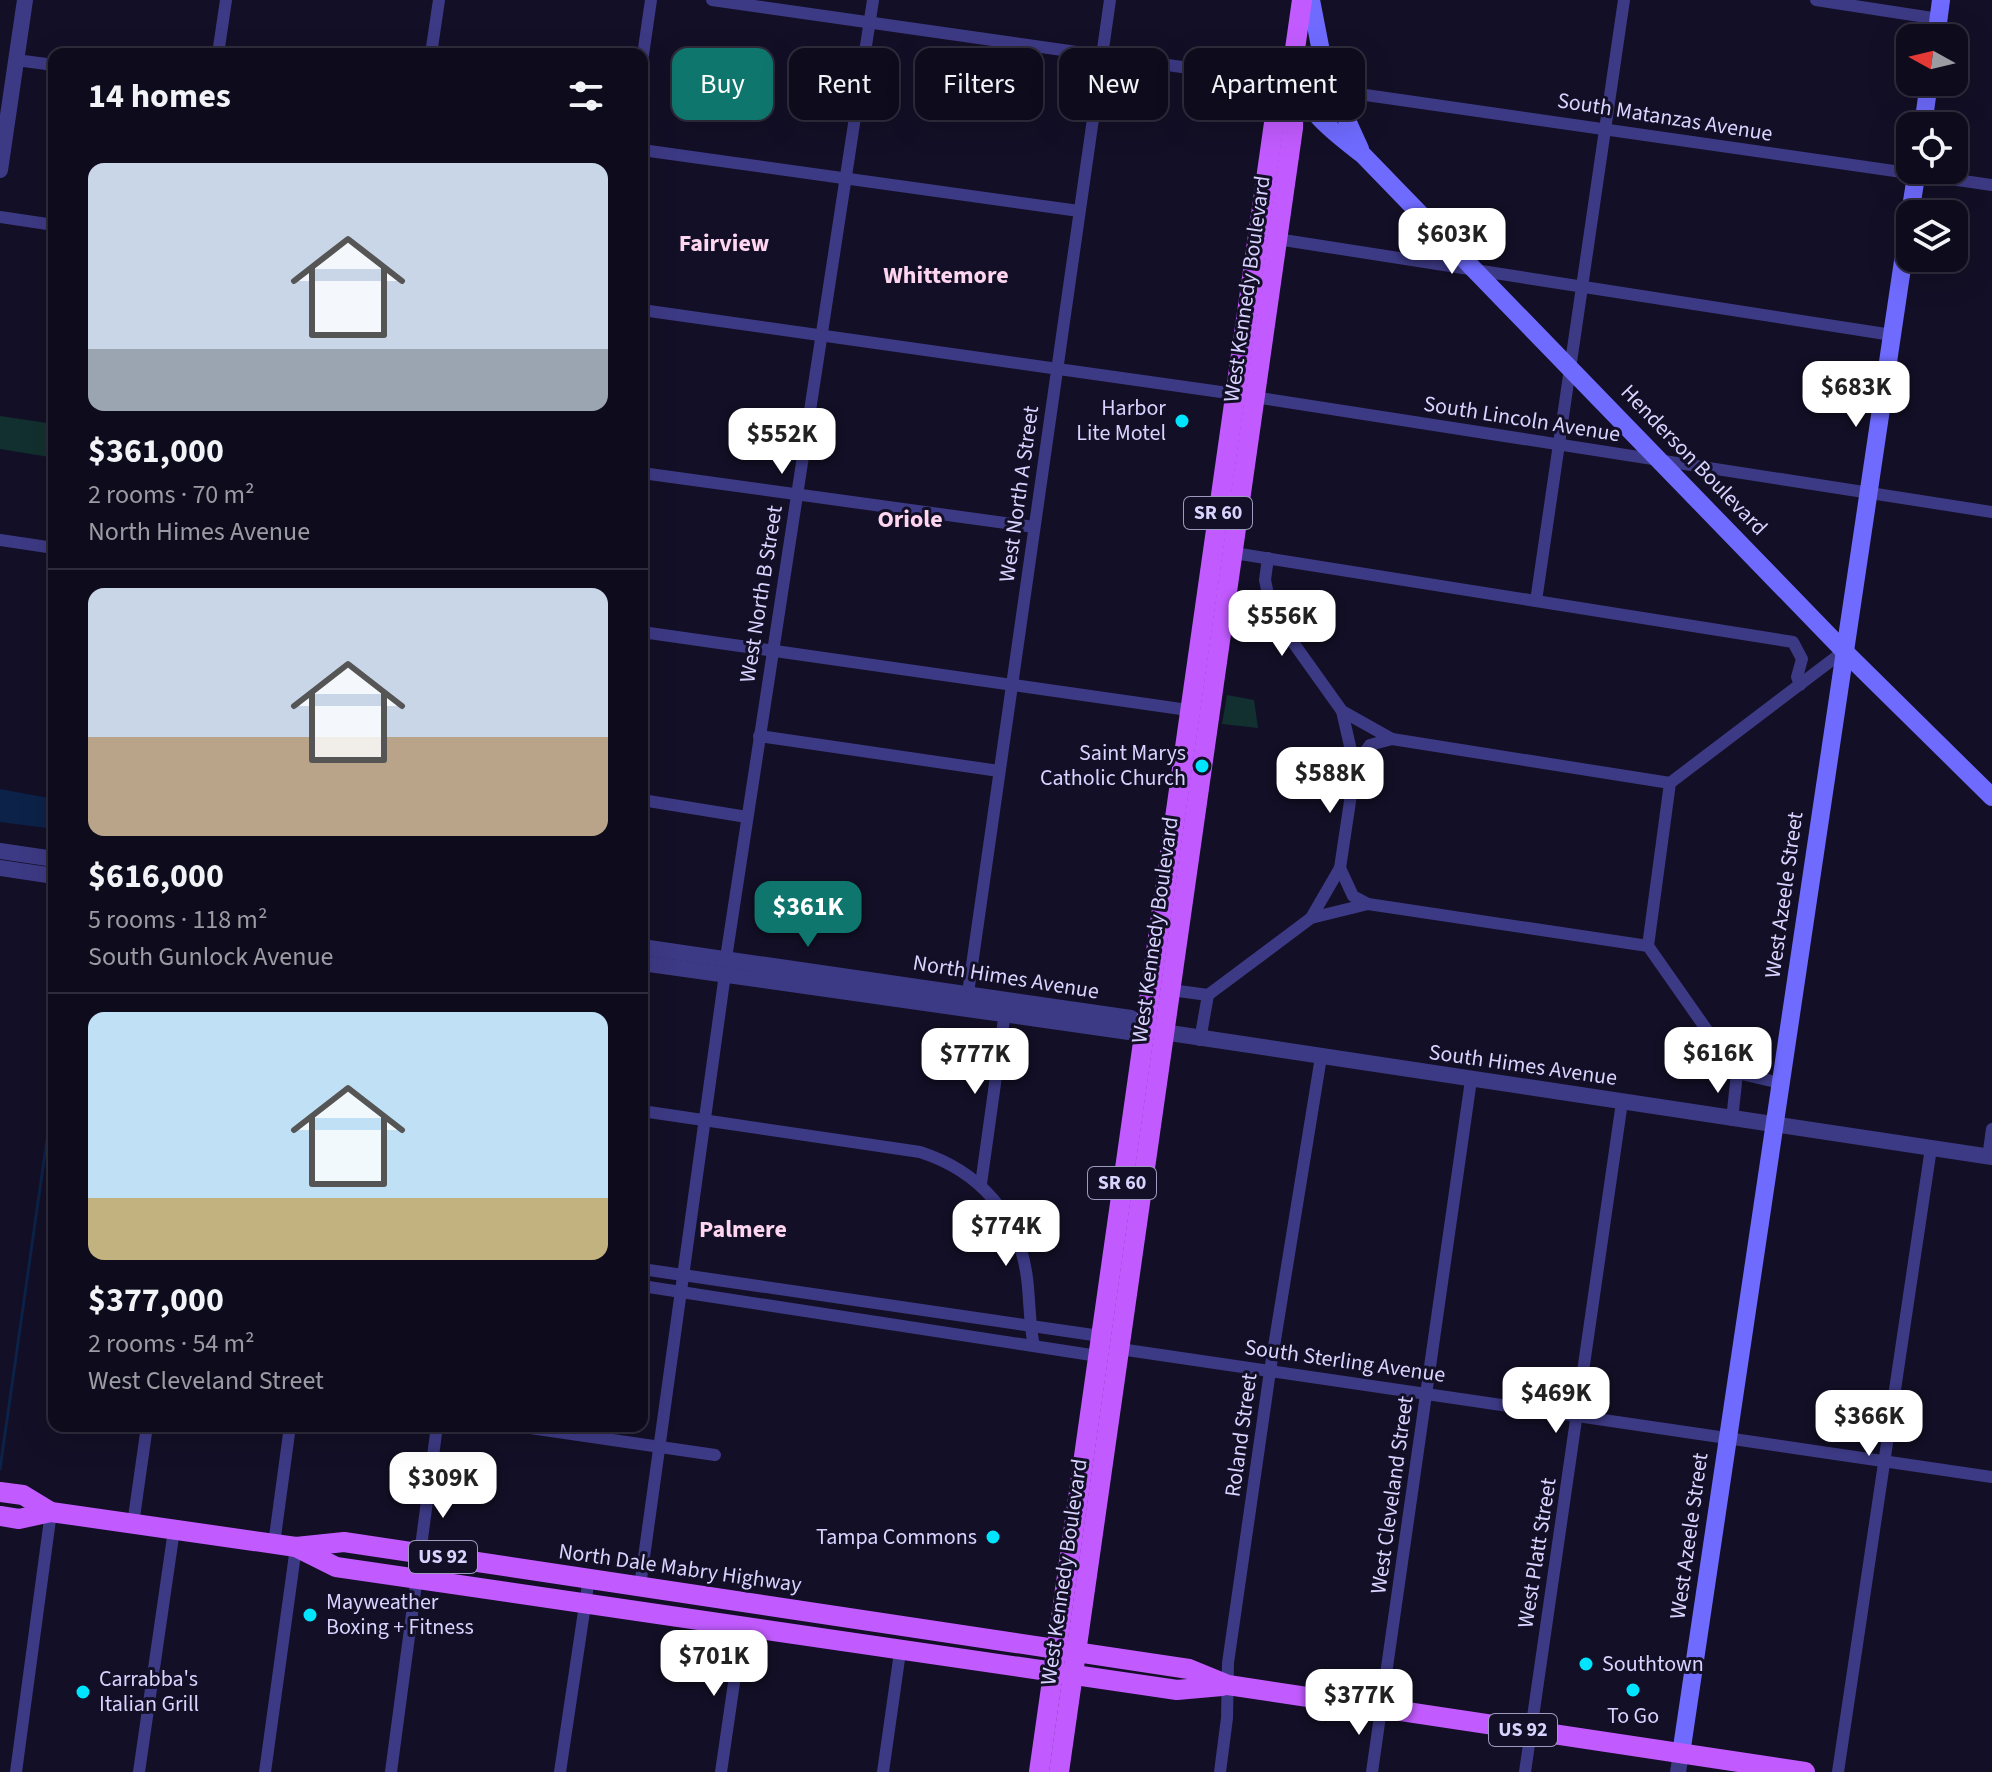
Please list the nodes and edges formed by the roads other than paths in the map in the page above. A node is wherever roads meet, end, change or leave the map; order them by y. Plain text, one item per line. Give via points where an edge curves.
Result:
1 (25, 0) edge
2 (226, 0) edge
3 (439, 0) edge
4 (651, 0) edge
5 (712, 0) edge
6 (873, 0) edge
7 (1110, 0) edge
8 (1302, 0) edge
9 (1311, 0) edge
10 (1624, 0) edge
11 (1816, 0) edge
12 (1940, 9) edge
13 (869, 23) junction
14 (219, 48) edge
15 (432, 48) edge
16 (644, 48) edge
17 (1103, 48) edge
18 (1295, 48) edge
19 (1322, 48) edge
20 (1059, 50) edge
21 (16, 60) junction
22 (48, 64) edge
23 (1365, 95) edge
24 (1093, 120) edge
25 (1276, 120) edge
26 (1293, 120) edge
27 (1323, 120) edge
28 (1346, 120) edge
29 (1606, 128) junction
30 (648, 151) edge
31 (1363, 155) junction
32 (1896, 169) edge
33 (0, 170) edge
34 (846, 179) junction
35 (1968, 181) edge
36 (1992, 185) edge
37 (1079, 211) junction
38 (0, 217) edge
39 (48, 224) edge
40 (1277, 239) junction
41 (1475, 269) junction
42 (1901, 272) edge
43 (1583, 286) junction
44 (648, 311) edge
45 (821, 335) junction
46 (1892, 335) junction
47 (1571, 367) junction
48 (1057, 369) junction
49 (1245, 396) junction
50 (1560, 445) junction
51 (1664, 463) junction
52 (648, 474) edge
53 (797, 494) junction
54 (1868, 494) junction
55 (1992, 512) edge
56 (1034, 527) junction
57 (0, 540) edge
58 (48, 547) edge
59 (1234, 553) junction
60 (1268, 558) junction
61 (1227, 596) junction
62 (1536, 601) junction
63 (1272, 613) junction
64 (648, 633) edge
65 (772, 651) junction
66 (1844, 651) junction
67 (1012, 685) junction
68 (1800, 685) junction
69 (1189, 710) junction
70 (1342, 711) junction
71 (1210, 713) junction
72 (759, 736) junction
73 (1392, 739) junction
74 (1355, 768) junction
75 (999, 771) junction
76 (1670, 783) junction
77 (1992, 797) edge
78 (648, 801) edge
79 (747, 817) junction
80 (0, 851) edge
81 (48, 858) edge
82 (0, 868) edge
83 (1340, 868) junction
84 (48, 875) edge
85 (1368, 904) junction
86 (1311, 918) junction
87 (1648, 946) junction
88 (648, 948) edge
89 (648, 963) edge
90 (726, 966) junction
91 (1171, 990) junction
92 (968, 993) junction
93 (1208, 995) junction
94 (1005, 1012) junction
95 (1143, 1029) junction
96 (1164, 1033) junction
97 (1200, 1040) junction
98 (1321, 1057) junction
99 (1737, 1073) junction
100 (1471, 1080) junction
101 (1780, 1083) junction
102 (1622, 1102) junction
103 (648, 1112) edge
104 (704, 1120) junction
105 (1732, 1120) junction
106 (1773, 1125) junction
107 (1992, 1129) edge
108 (1931, 1148) junction
109 (1990, 1157) edge
110 (981, 1184) junction
111 (1113, 1243) junction
112 (648, 1270) edge
113 (682, 1275) junction
114 (648, 1287) edge
115 (792, 1290) junction
116 (679, 1291) junction
117 (831, 1298) junction
118 (791, 1308) junction
119 (828, 1314) junction
120 (1029, 1326) junction
121 (1034, 1346) junction
122 (1099, 1346) junction
123 (1120, 1349) junction
124 (1270, 1371) junction
125 (1427, 1392) junction
126 (1578, 1414) junction
127 (146, 1432) edge
128 (289, 1432) edge
129 (436, 1432) edge
130 (557, 1432) edge
131 (1728, 1436) junction
132 (657, 1447) junction
133 (1106, 1450) junction
134 (715, 1455) dead end
135 (1887, 1461) junction
136 (1992, 1477) edge
137 (0, 1492) edge
138 (51, 1512) junction
139 (0, 1516) edge
140 (133, 1524) junction
141 (174, 1530) junction
142 (274, 1544) junction
143 (296, 1547) junction
144 (421, 1553) junction
145 (589, 1578) junction
146 (417, 1580) junction
147 (640, 1586) junction
148 (727, 1599) junction
149 (585, 1605) junction
150 (648, 1614) junction
151 (742, 1628) junction
152 (900, 1652) junction
153 (1066, 1652) junction
154 (1063, 1673) junction
155 (1228, 1685) junction
156 (1382, 1708) junction
157 (1530, 1732) junction
158 (1680, 1763) edge
159 (16, 1772) edge
160 (139, 1772) edge
161 (265, 1772) edge
162 (391, 1772) edge
163 (560, 1772) edge
164 (721, 1772) edge
165 (883, 1772) edge
166 (1039, 1772) edge
167 (1059, 1772) edge
168 (1220, 1772) edge
169 (1372, 1772) edge
170 (1525, 1772) edge
171 (1805, 1772) edge
172 (1838, 1772) edge

1 - 21 street
2 - 14 street
3 - 15 street
4 - 16 street
5 - 13 street
6 - 13 street, West North B Street
7 - 17 street, West North A Street
8 - 18 main road, West Kennedy Boulevard / SR 60
9 - 19 main road, Henderson Boulevard
10 - 29 street
11 - 12 street
13 - 20 street
13 - 34 street, West North B Street
21 - 22 street
21 - 33 street
23 - 29 street, South Matanzas Avenue
24 - 37 street, West North A Street
25 - 49 main road, West Kennedy Boulevard / SR 60
26 - 40 main road, West Kennedy Boulevard / SR 60
27 - 31 main road, Henderson Boulevard
28 - 31 main road, Henderson Boulevard
29 - 32 street, South Matanzas Avenue
29 - 43 street
30 - 34 street
31 - 41 main road, Henderson Boulevard
34 - 37 street
34 - 45 street, West North B Street
35 - 36 street, South Matanzas Avenue
37 - 48 street, West North A Street
38 - 39 street
40 - 41 street
40 - 49 main road, West Kennedy Boulevard / SR 60
41 - 43 street
41 - 47 main road, Henderson Boulevard
42 - 46 main road, West Azeele Street
43 - 46 street
43 - 47 street
44 - 45 street, South Lincoln Avenue
45 - 48 street, South Lincoln Avenue
45 - 53 street, West North B Street
46 - 54 main road, West Azeele Street
47 - 50 street
47 - 51 main road, Henderson Boulevard
48 - 49 street, South Lincoln Avenue
48 - 56 street, West North A Street
49 - 50 street, South Lincoln Avenue
49 - 59 main road, West Kennedy Boulevard / SR 60
49 - 69 main road, West Kennedy Boulevard / SR 60
50 - 51 street, South Lincoln Avenue
50 - 62 street
51 - 54 street, South Lincoln Avenue
51 - 66 main road, Henderson Boulevard
52 - 53 street
53 - 56 street
53 - 65 street, West North B Street
54 - 55 street, South Lincoln Avenue
54 - 66 main road, West Azeele Street
56 - 67 street, West North A Street
57 - 58 street
59 - 60 street
59 - 61 main road, West Kennedy Boulevard / SR 60
60 - 62 street
60 - 63 street via 1265,580
61 - 63 street via 1249,600
61 - 71 main road, West Kennedy Boulevard / SR 60
62 - 68 street via 1793,642 1802,659
63 - 70 street
64 - 65 street
65 - 67 street
65 - 72 street, West North B Street
66 - 68 street
66 - 77 main road, Henderson Boulevard
66 - 101 main road, West Azeele Street
67 - 69 street
67 - 75 street, West North A Street
68 - 76 street
69 - 71 street
69 - 95 main road, West Kennedy Boulevard / SR 60
70 - 73 street
70 - 74 street
71 - 91 main road, West Kennedy Boulevard / SR 60
72 - 75 street
72 - 79 street, West North B Street
73 - 74 street via 1370,745
73 - 76 street
74 - 83 street
75 - 92 street, West North A Street
76 - 87 street
78 - 79 street
79 - 90 street, West North B Street
80 - 81 street
82 - 84 street
83 - 85 street via 1353,896
83 - 86 street
85 - 86 street
85 - 87 street
86 - 93 street
87 - 99 street
88 - 90 street, North Himes Avenue
89 - 90 street, North Himes Avenue
90 - 92 street, North Himes Avenue
90 - 94 street, North Himes Avenue
90 - 104 street, West North B Street
91 - 93 street
91 - 96 main road, West Kennedy Boulevard / SR 60
92 - 95 street, North Himes Avenue via 1131,1018
93 - 97 street
94 - 95 street, North Himes Avenue via 1129,1032
94 - 110 street
95 - 96 street, South Himes Avenue
95 - 111 main road, West Kennedy Boulevard / SR 60
96 - 97 street, South Himes Avenue
96 - 123 main road, West Kennedy Boulevard / SR 60
97 - 98 street, South Himes Avenue
98 - 100 street, South Himes Avenue
98 - 124 street, Roland Street
99 - 101 street
99 - 105 street
100 - 102 street, South Himes Avenue
100 - 125 street, West Cleveland Street
101 - 106 main road, West Azeele Street
102 - 105 street, South Himes Avenue
102 - 126 street, West Platt Street
103 - 104 street
104 - 110 street via 920,1152
104 - 113 street, West North B Street
105 - 106 street, South Himes Avenue
106 - 108 street, South Himes Avenue
106 - 131 main road, West Azeele Street
107 - 109 street
108 - 109 street, South Himes Avenue
108 - 135 street
110 - 120 street via 995,1198 1017,1241 1026,1274
111 - 122 main road, West Kennedy Boulevard / SR 60
111 - 123 main road via 1120,1264 1111,1330
112 - 113 street
113 - 115 street
113 - 116 street, West North B Street
114 - 116 street
115 - 117 street
115 - 118 street
116 - 118 street
116 - 132 street, West North B Street
117 - 119 street
117 - 120 street
118 - 119 street
119 - 121 street
120 - 121 street
120 - 122 street
121 - 122 street
122 - 133 main road via 1107,1366 1099,1430
122 - 153 main road, West Kennedy Boulevard / SR 60
123 - 124 street, South Sterling Avenue
123 - 133 main road, West Kennedy Boulevard / SR 60
124 - 125 street, South Sterling Avenue
124 - 155 street, Roland Street
125 - 126 street, South Sterling Avenue
125 - 156 street, West Cleveland Street
126 - 131 street, South Sterling Avenue
126 - 157 street, West Platt Street
127 - 140 street
128 - 142 street
129 - 144 street
130 - 132 street
131 - 135 street, South Sterling Avenue
131 - 158 main road, West Azeele Street
132 - 134 street
132 - 147 street, West North B Street
133 - 153 main road, West Kennedy Boulevard / SR 60
135 - 136 street, South Sterling Avenue
135 - 172 street
137 - 138 main road, North Dale Mabry Highway / US 92 via 23,1495
138 - 139 main road, North Dale Mabry Highway / US 92 via 19,1519
138 - 140 main road, North Dale Mabry Highway / US 92
138 - 159 street
140 - 141 main road, North Dale Mabry Highway / US 92
141 - 142 main road, North Dale Mabry Highway / US 92
141 - 160 street
142 - 143 main road, North Dale Mabry Highway / US 92
143 - 144 main road, North Dale Mabry Highway / US 92 via 344,1542
143 - 146 main road, North Dale Mabry Highway / US 92 via 336,1567
143 - 161 street
144 - 145 main road, North Dale Mabry Highway / US 92
144 - 146 street
145 - 147 main road, North Dale Mabry Highway / US 92
145 - 149 street
146 - 149 main road, North Dale Mabry Highway / US 92
146 - 162 street
147 - 148 main road, North Dale Mabry Highway / US 92
148 - 150 main road via 719,1609 687,1607
148 - 153 main road, North Dale Mabry Highway / US 92
149 - 150 main road, North Dale Mabry Highway / US 92
149 - 163 street
150 - 151 main road, North Dale Mabry Highway / US 92
151 - 152 main road, North Dale Mabry Highway / US 92
151 - 164 street
152 - 154 main road, North Dale Mabry Highway / US 92
152 - 165 street
153 - 154 main road, West Kennedy Boulevard / SR 60
153 - 155 main road, US 92 via 1189,1669
154 - 155 main road, US 92 via 1177,1690
154 - 166 main road, West Kennedy Boulevard / SR 60
154 - 167 main road, West Kennedy Boulevard / SR 60
155 - 156 main road, US 92
155 - 168 street, Roland Street
156 - 157 main road, US 92
156 - 169 street, West Cleveland Street
157 - 158 main road, US 92
157 - 170 street, West Platt Street
158 - 171 main road, US 92

